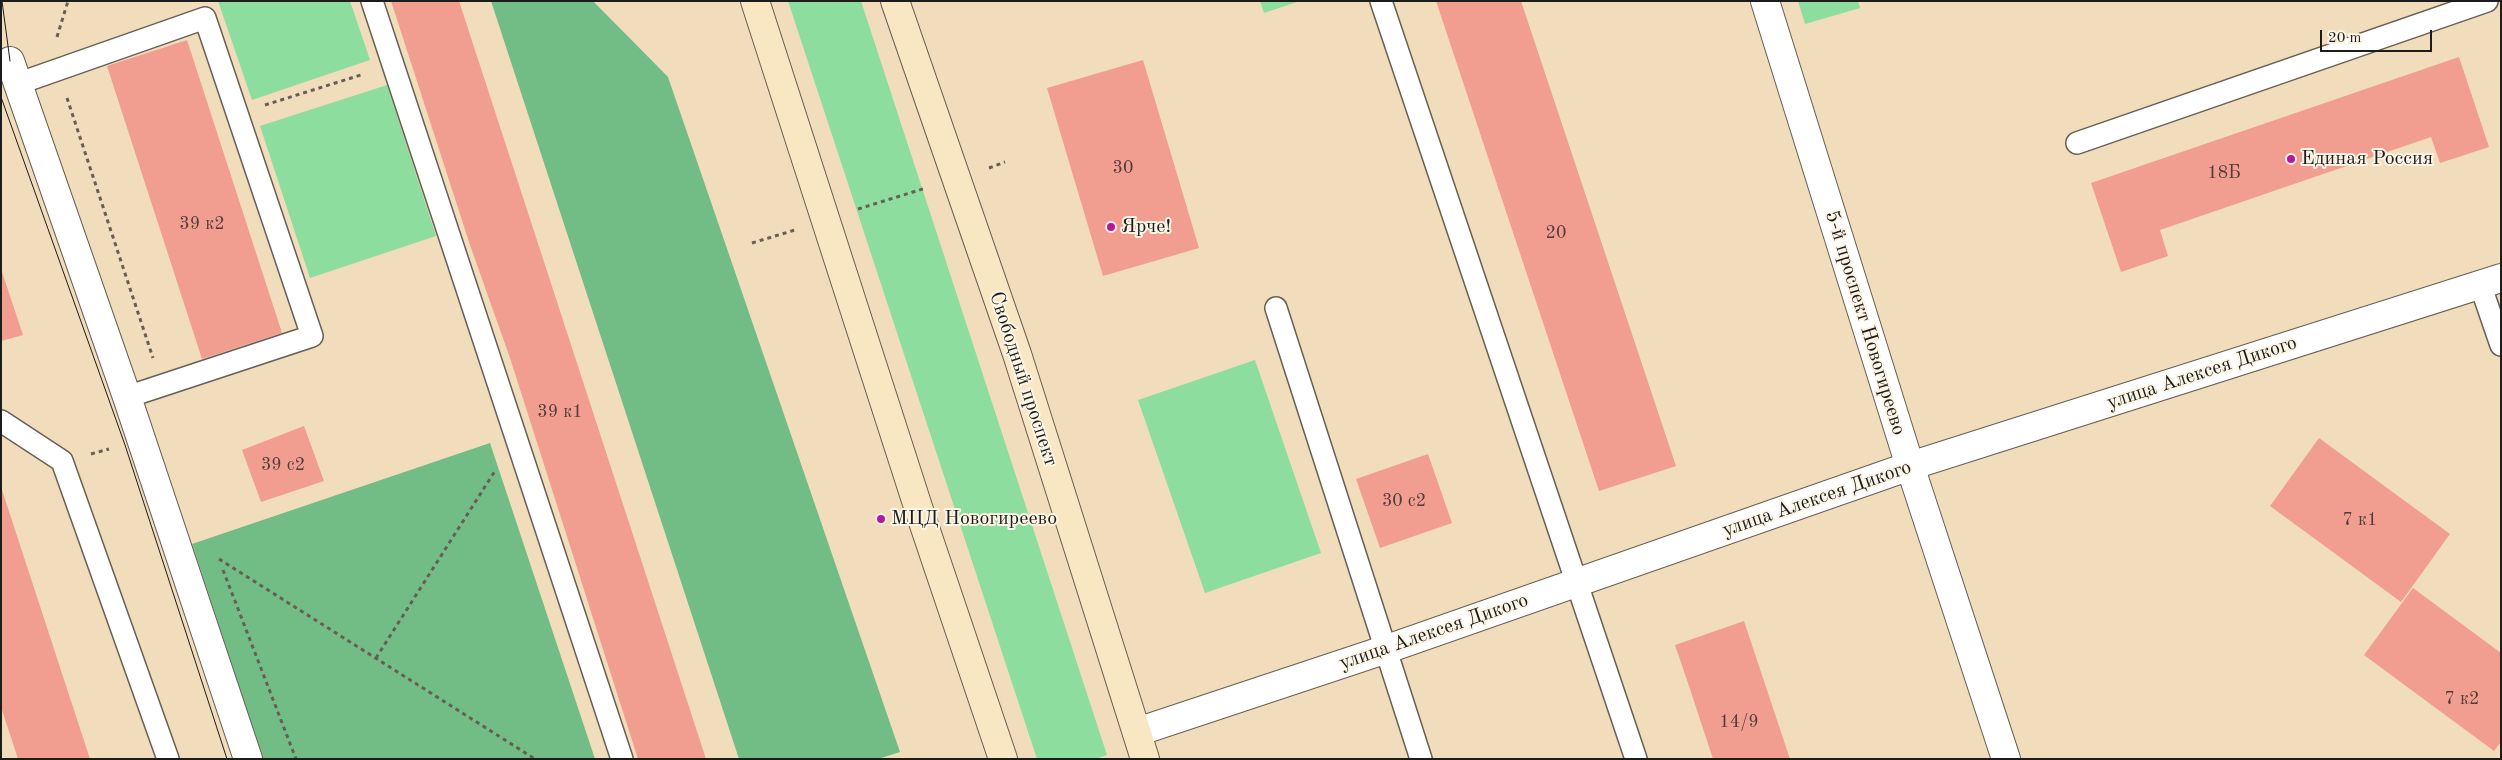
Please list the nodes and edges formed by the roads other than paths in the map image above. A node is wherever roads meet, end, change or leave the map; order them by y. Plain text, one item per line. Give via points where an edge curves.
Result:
1 (372, 1) edge
2 (737, 1) edge
3 (755, 1) edge
4 (895, 1) edge
5 (1381, 1) edge
6 (1765, 1) edge
7 (2487, 1) edge
8 (764, 29) junction
9 (14, 73) joint
10 (2077, 143) dead end
11 (2490, 281) edge
12 (1276, 308) dead end
13 (2501, 345) edge
14 (127, 397) junction
15 (1, 421) edge
16 (1910, 466) junction
17 (1576, 583) junction
18 (1387, 649) junction
19 (1137, 732) junction
20 (168, 759) edge
21 (248, 759) edge
22 (622, 759) edge
23 (1003, 759) edge
24 (1145, 759) edge
25 (1421, 759) edge
26 (1636, 759) edge
27 (2006, 759) edge

1 - 22 lane
2 - 8 main road
3 - 8 main road
4 - 19 main road, Свободный проспект via 1016,354
5 - 17 lane
6 - 16 street, 5-й проспект Новогиреево
7 - 10 lane
8 - 23 main road
9 - 14 street
9 - 14 lane via 205,18 312,336
11 - 13 lane
11 - 16 street, улица Алексея Дикого
12 - 18 lane
14 - 21 street
15 - 20 lane via 62,461
16 - 17 street, улица Алексея Дикого
16 - 27 street, 5-й проспект Новогиреево
17 - 18 street, улица Алексея Дикого
17 - 26 lane
18 - 19 street, улица Алексея Дикого
18 - 25 lane
19 - 24 main road, Свободный проспект

